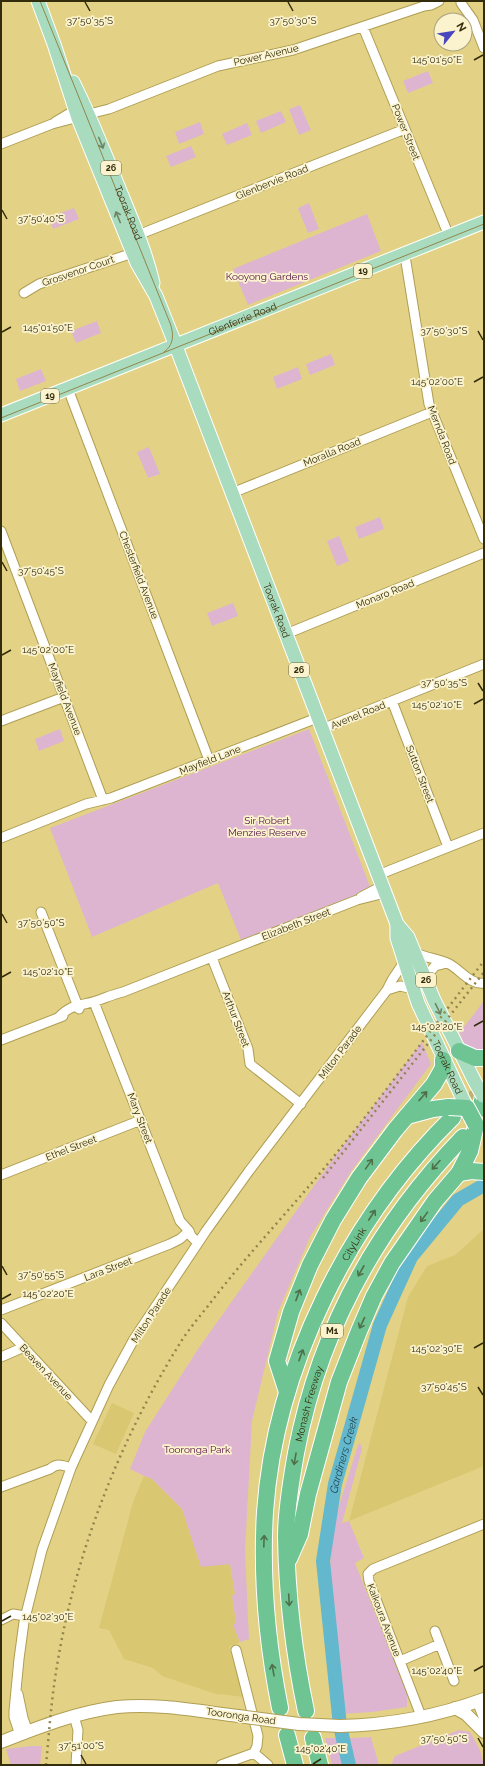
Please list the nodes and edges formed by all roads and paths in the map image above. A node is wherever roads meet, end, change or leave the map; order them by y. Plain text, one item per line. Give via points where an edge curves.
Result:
1 (38, 1) edge
2 (439, 1) edge
3 (461, 2) edge
4 (428, 3) edge
5 (363, 27) junction
6 (484, 48) edge
7 (84, 113) junction
8 (405, 129) junction
9 (1, 144) edge
10 (484, 222) edge
11 (138, 235) junction
12 (449, 236) junction
13 (133, 253) junction
14 (403, 255) junction
15 (24, 293) dead end
16 (156, 296) junction
17 (176, 346) junction
18 (68, 389) junction
19 (432, 412) junction
20 (1, 415) edge
21 (232, 492) junction
22 (1, 531) edge
23 (484, 539) edge
24 (484, 553) edge
25 (286, 634) junction
26 (484, 664) edge
27 (64, 697) junction
28 (392, 701) junction
29 (1, 721) edge
30 (320, 723) junction
31 (209, 760) junction
32 (103, 800) junction
33 (484, 833) edge
34 (1, 838) edge
35 (448, 848) junction
36 (382, 885) junction
37 (41, 912) dead end
38 (397, 924) junction
39 (414, 952) junction
40 (213, 960) junction
41 (404, 962) junction
42 (447, 963) junction
43 (425, 978) junction
44 (484, 983) edge
45 (413, 989) junction
46 (387, 990) junction
47 (95, 1004) junction
48 (78, 1007) junction
49 (2, 1039) edge
50 (459, 1050) junction
51 (484, 1058) edge
52 (443, 1060) junction
53 (477, 1099) edge
54 (301, 1104) junction
55 (451, 1112) junction
56 (407, 1116) junction
57 (141, 1120) junction
58 (476, 1125) junction
59 (463, 1137) dead end
60 (484, 1140) edge
61 (484, 1172) edge
62 (458, 1174) junction
63 (1, 1175) edge
64 (189, 1231) junction
65 (201, 1239) junction
66 (1, 1310) edge
67 (1, 1323) edge
68 (24, 1347) junction
69 (1, 1357) edge
70 (287, 1392) junction
71 (92, 1421) junction
72 (70, 1471) junction
73 (1, 1487) edge
74 (484, 1524) edge
75 (288, 1561) junction
76 (2, 1619) edge
77 (25, 1619) junction
78 (435, 1631) dead end
79 (440, 1644) junction
80 (236, 1650) dead end
81 (400, 1661) junction
82 (454, 1682) dead end
83 (481, 1700) edge
84 (280, 1708) dead end
85 (455, 1708) junction
86 (306, 1711) dead end
87 (74, 1716) junction
88 (421, 1716) junction
89 (484, 1719) edge
90 (484, 1732) edge
91 (24, 1733) junction
92 (287, 1735) dead end
93 (313, 1738) dead end
94 (1, 1742) edge
95 (254, 1753) junction
96 (76, 1765) edge
97 (221, 1765) edge
98 (268, 1765) edge
99 (294, 1765) edge
100 (320, 1765) edge

1 - 7 main road, Toorak Road / 26
2 - 4 street, Power Avenue via 431,5
3 - 6 street via 473,20
4 - 5 street, Power Avenue
5 - 7 street, Power Avenue via 293,50 214,68 109,109
5 - 8 street, Power Street
7 - 9 street, Power Avenue
7 -> 11 main road, Toorak Road / 26
13 -> 7 main road, Toorak Road / 26
8 - 11 street, Glenbervie Road
8 - 12 street, Power Street
10 - 12 main road, Glenferrie Road / 19
11 - 16 main road, Toorak Road / 26 via 148,259
12 - 14 main road, Glenferrie Road / 19
13 - 15 street, Grosvenor Court via 39,284
13 - 16 main road, Toorak Road / 26
14 - 17 main road, Glenferrie Road / 19
14 - 19 street, Mernda Road
16 - 17 main road, Toorak Road / 26
17 - 18 main road, Glenferrie Road / 19
17 - 21 main road, Toorak Road / 26
18 - 20 main road, Glenferrie Road / 19
18 - 31 street, Chesterfield Avenue
19 - 21 street, Moralla Road
19 - 23 street, Mernda Road
21 - 25 main road, Toorak Road / 26
22 - 27 street, Mayfield Avenue
24 - 25 street, Monaro Road
25 - 30 main road, Toorak Road / 26
26 - 28 street, Avenel Road
27 - 29 street
27 - 32 street, Mayfield Avenue
28 - 30 street, Avenel Road
28 - 35 street, Sutton Street
30 - 31 street, Mayfield Lane
30 - 36 main road, Toorak Road / 26
31 - 32 street, Mayfield Lane
32 - 34 street, Mayfield Lane via 86,804
33 - 35 street, Elizabeth Street
35 - 36 street, Elizabeth Street
36 - 38 main road, Toorak Road / 26
36 - 40 street, Elizabeth Street via 357,900 236,947
37 - 48 street
38 - 39 main road, Toorak Road / 26 via 408,937
38 - 41 main road, Toorak Road / 26 via 397,938
39 - 42 street via 425,958
39 - 43 main road, Toorak Road / 26
40 - 47 street, Elizabeth Street via 198,962
40 - 54 street, Arthur Street via 248,1049 250,1064
41 - 45 main road, Toorak Road / 26
41 - 46 street, Milton Parade
42 - 43 street via 435,966
42 - 44 street via 475,982
43 -> 50 main road, Toorak Road / 26
45 - 46 street via 400,986
45 - 52 main road, Toorak Road / 26
46 - 54 street, Milton Parade
47 - 48 street, Elizabeth Street
47 - 57 street, Mary Street
48 - 49 street, Elizabeth Street
50 - 51 highway via 475,1058
50 - 53 main road, Toorak Road / 26
52 - 53 main road, Toorak Road / 26
56 -> 52 highway via 439,1077
53 - 55 highway, bridge
53 - 58 highway, Toorak Road / 26, bridge
54 - 65 street, Milton Parade
55 - 56 highway via 433,1109
70 -> 55 highway, CityLink / M1 via 318,1314 358,1237 398,1179
70 -> 56 highway via 277,1361 291,1312 310,1265 356,1183
57 - 63 street, Ethel Street
57 - 64 street, Mary Street via 180,1221
58 - 60 highway, Toorak Road / 26
58 - 62 highway via 470,1151
59 -> 75 highway, Monash Freeway / M1 via 427,1175 395,1217 354,1283 332,1333 311,1392 297,1447 286,1536
61 - 62 highway
62 -> 75 highway via 392,1263 374,1296 335,1394 300,1534
64 - 65 street via 194,1231
64 - 66 street, Lara Street via 170,1244
65 - 71 street, Milton Parade via 134,1339
67 - 68 street, Beaven Avenue
68 - 69 street
68 - 71 street, Beaven Avenue
84 -> 70 highway, M1 via 265,1611 263,1563 268,1485
71 - 72 street, Milton Parade
72 - 73 street via 58,1465
72 - 77 street, Milton Parade via 42,1550
74 - 81 street, Kaikoura Avenue via 370,1571 369,1581
75 -> 86 highway, Monash Freeway / M1 via 293,1643
76 - 77 street via 13,1614
77 - 91 street, Milton Parade via 18,1659 17,1689
78 - 79 street
79 - 81 street
79 - 82 street
80 - 95 street via 258,1736
81 - 88 street, Kaikoura Avenue
83 - 85 main road, Tooronga Road
83 - 89 street
85 - 88 main road, Tooronga Road
85 - 90 main road via 466,1714
87 - 88 main road, Tooronga Road, bridge via 118,1707 147,1706 319,1725 384,1724
87 - 91 main road, Tooronga Road
87 - 96 street via 78,1730
91 - 94 main road, Tooronga Road
92 - 99 highway
93 - 100 highway
95 - 97 street
95 - 98 street

